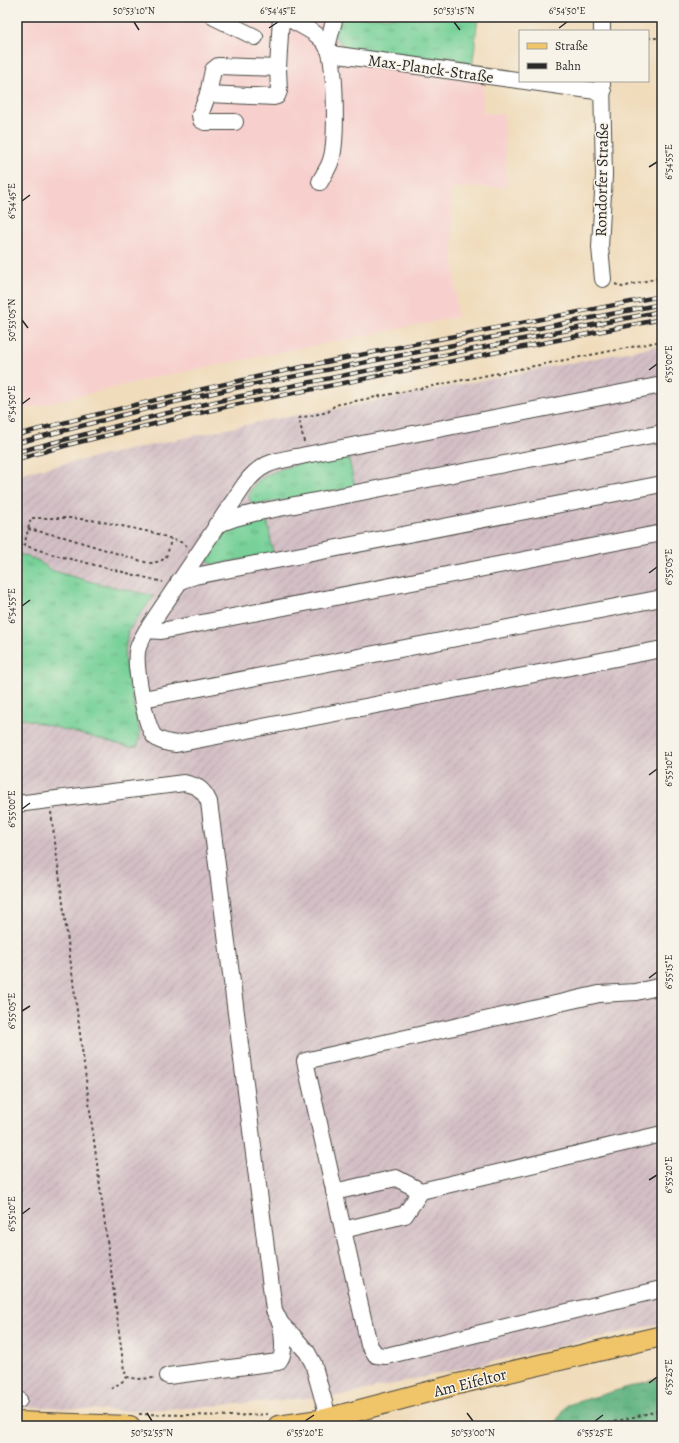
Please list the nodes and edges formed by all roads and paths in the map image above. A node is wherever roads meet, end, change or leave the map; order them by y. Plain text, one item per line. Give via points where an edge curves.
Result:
1 (214, 17) edge
2 (281, 17) edge
3 (286, 17) edge
4 (335, 17) edge
5 (602, 17) edge
6 (602, 30) edge
7 (255, 37) dead end
8 (649, 38) edge
9 (662, 38) edge
10 (329, 51) junction
11 (278, 68) junction
12 (519, 75) edge
13 (571, 82) edge
14 (602, 86) edge
15 (208, 94) junction
16 (235, 122) dead end
17 (320, 182) dead end
18 (662, 277) edge
19 (603, 279) joint
20 (662, 341) edge
21 (662, 385) edge
22 (662, 433) edge
23 (306, 455) junction
24 (662, 484) edge
25 (216, 525) junction
26 (28, 529) junction
27 (662, 533) edge
28 (171, 539) junction
29 (17, 543) edge
30 (24, 546) junction
31 (198, 552) junction
32 (177, 583) junction
33 (662, 598) edge
34 (147, 630) junction
35 (662, 649) edge
36 (143, 699) junction
37 (49, 800) junction
38 (17, 804) edge
39 (662, 986) edge
40 (662, 1134) edge
41 (421, 1191) junction
42 (334, 1192) junction
43 (343, 1230) junction
44 (662, 1290) edge
45 (281, 1324) junction
46 (662, 1336) edge
47 (168, 1376) joint
48 (127, 1377) junction
49 (111, 1389) dead end
50 (662, 1410) edge
51 (326, 1419) junction
52 (134, 1420) edge
53 (276, 1420) edge
54 (17, 1422) edge
55 (597, 1426) edge

1 - 7 street
2 - 11 street
3 - 10 street via 318,35
4 - 10 street
5 - 6 street
8 - 9 path
10 - 12 street, Max-Planck-Straße
10 - 17 street via 334,70 335,144 331,160
11 - 15 street via 214,67
11 - 15 street via 277,96
13 - 14 street, Max-Planck-Straße
14 - 19 street, Rondorfer Straße via 604,175 600,247
15 - 16 street via 200,115 201,120
18 - 19 path via 622,287
20 - 23 path via 335,405 328,412 299,418
21 - 23 street
22 - 25 street via 254,513
23 - 25 street via 272,462 258,469
24 - 32 street via 195,576
25 - 31 street
26 - 28 path via 30,518 72,518 155,533
26 - 28 path via 148,562 160,562 164,559
26 - 30 path
27 - 34 street via 172,629
28 - 31 path
29 - 30 path
30 - 32 path
31 - 32 street
32 - 34 street
33 - 36 street
34 - 36 street via 137,652
35 - 36 street via 176,744 164,742 155,736 149,726
37 - 38 street
37 - 45 street via 184,783 194,785 204,792 209,802 274,1310
37 - 48 path via 124,1370
39 - 42 street via 636,992 599,994 305,1061
40 - 41 street
41 - 42 street via 396,1178
41 - 43 street via 405,1215
42 - 43 street
43 - 44 street via 369,1345 376,1355 386,1356
45 - 47 street via 283,1351 278,1362
45 - 51 street via 294,1336 313,1363
46 - 51 main road, Am Eifeltor via 458,1384
47 - 48 path via 136,1379
48 - 49 path
50 - 55 path
51 - 53 main road, Am Eifeltor
52 - 53 path via 232,1416
52 - 54 main road

